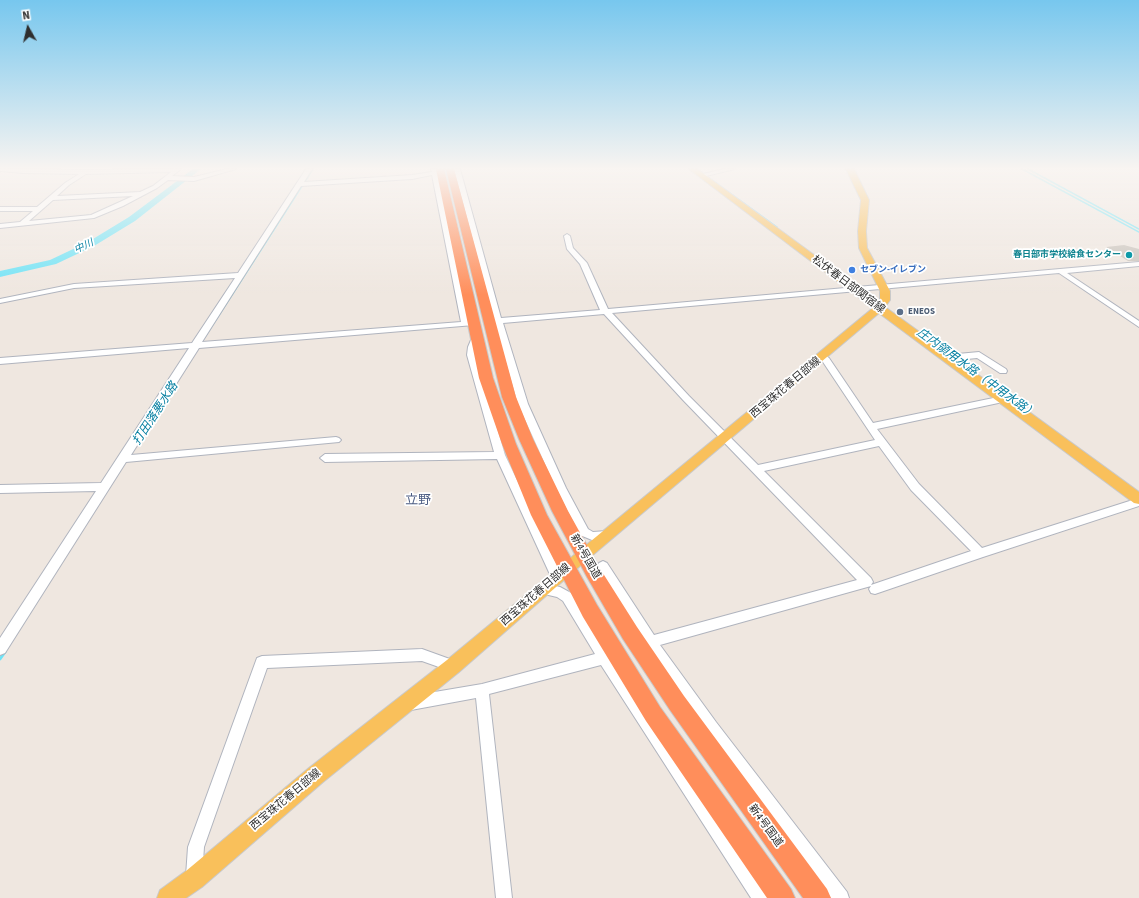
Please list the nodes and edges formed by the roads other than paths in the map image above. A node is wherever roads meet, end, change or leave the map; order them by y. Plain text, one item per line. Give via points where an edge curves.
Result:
1 (36, 211) edge
2 (107, 211) edge
3 (282, 211) edge
4 (454, 211) edge
5 (454, 211) edge
6 (749, 211) edge
7 (863, 211) edge
8 (22, 224) junction
9 (0, 226) edge
10 (567, 236) dead end
11 (1139, 264) edge
12 (1060, 271) junction
13 (240, 275) junction
14 (883, 286) junction
15 (854, 290) junction
16 (0, 301) edge
17 (879, 308) junction
18 (605, 311) junction
19 (480, 325) junction
20 (1139, 325) edge
21 (195, 346) junction
22 (822, 357) junction
23 (947, 358) junction
24 (0, 361) edge
25 (1002, 371) dead end
26 (1002, 399) junction
27 (871, 427) junction
28 (726, 437) junction
29 (881, 442) junction
30 (500, 455) junction
31 (122, 459) junction
32 (756, 469) junction
33 (104, 487) junction
34 (0, 489) edge
35 (1139, 500) edge
36 (607, 535) junction
37 (544, 538) junction
38 (980, 553) junction
39 (603, 566) dead end
40 (563, 572) junction
41 (609, 587) junction
42 (875, 589) dead end
43 (651, 642) junction
44 (0, 649) edge
45 (604, 658) junction
46 (453, 666) junction
47 (482, 690) junction
48 (404, 704) junction
49 (194, 879) junction
50 (168, 898) edge
51 (504, 898) edge
52 (761, 898) edge
53 (782, 898) edge
54 (818, 898) edge
55 (841, 898) edge

1 - 8 street
2 - 8 street via 92,218
3 - 13 street
4 - 19 highway, 新4号国道
5 - 19 street
6 - 15 main road, 松伏春日部関宿線
7 - 14 main road via 862,248
8 - 9 street
10 - 18 street via 570,249 583,263
11 - 12 street
12 - 14 street
12 - 20 street
13 - 16 street via 74,286
13 - 21 street
14 - 15 street
14 - 17 main road via 886,296
15 - 17 main road, 松伏春日部関宿線
15 - 18 street
17 - 22 main road, 西宝珠花春日部線
17 - 23 main road, 松伏春日部関宿線
18 - 19 street
18 - 28 street
19 - 21 street
19 - 30 street via 471,355
19 - 36 street via 523,404 584,532 592,536
19 - 37 highway, 新4号国道 via 486,378
19 - 40 highway, 新4号国道 via 540,471
21 - 24 street
21 - 31 street
22 - 27 street
22 - 28 main road, 西宝珠花春日部線
23 - 25 street via 978,355
23 - 26 main road, 松伏春日部関宿線
26 - 27 street
26 - 35 main road, 松伏春日部関宿線
27 - 29 street
28 - 32 street
28 - 36 main road, 西宝珠花春日部線
29 - 32 street
29 - 38 street via 915,487
30 - 31 street via 326,458 336,440
30 - 37 street
31 - 33 street
32 - 43 street via 868,582
33 - 34 street
33 - 44 street
35 - 38 street
36 - 40 main road, 西宝珠花春日部線
37 - 40 highway, 新4号国道
38 - 42 street
39 - 41 street
40 - 41 highway, 新4号国道
40 - 45 street via 560,592 567,597
40 - 46 main road, 西宝珠花春日部線
40 - 53 highway, 新4号国道 via 653,714
41 - 43 street
41 - 54 highway, 新4号国道 via 677,703
43 - 55 street via 716,733
45 - 47 street
45 - 52 street
46 - 48 main road, 西宝珠花春日部線
46 - 49 street via 422,655 262,662 196,847
47 - 48 street
47 - 51 street
48 - 49 main road, 西宝珠花春日部線
49 - 50 main road, 西宝珠花春日部線

